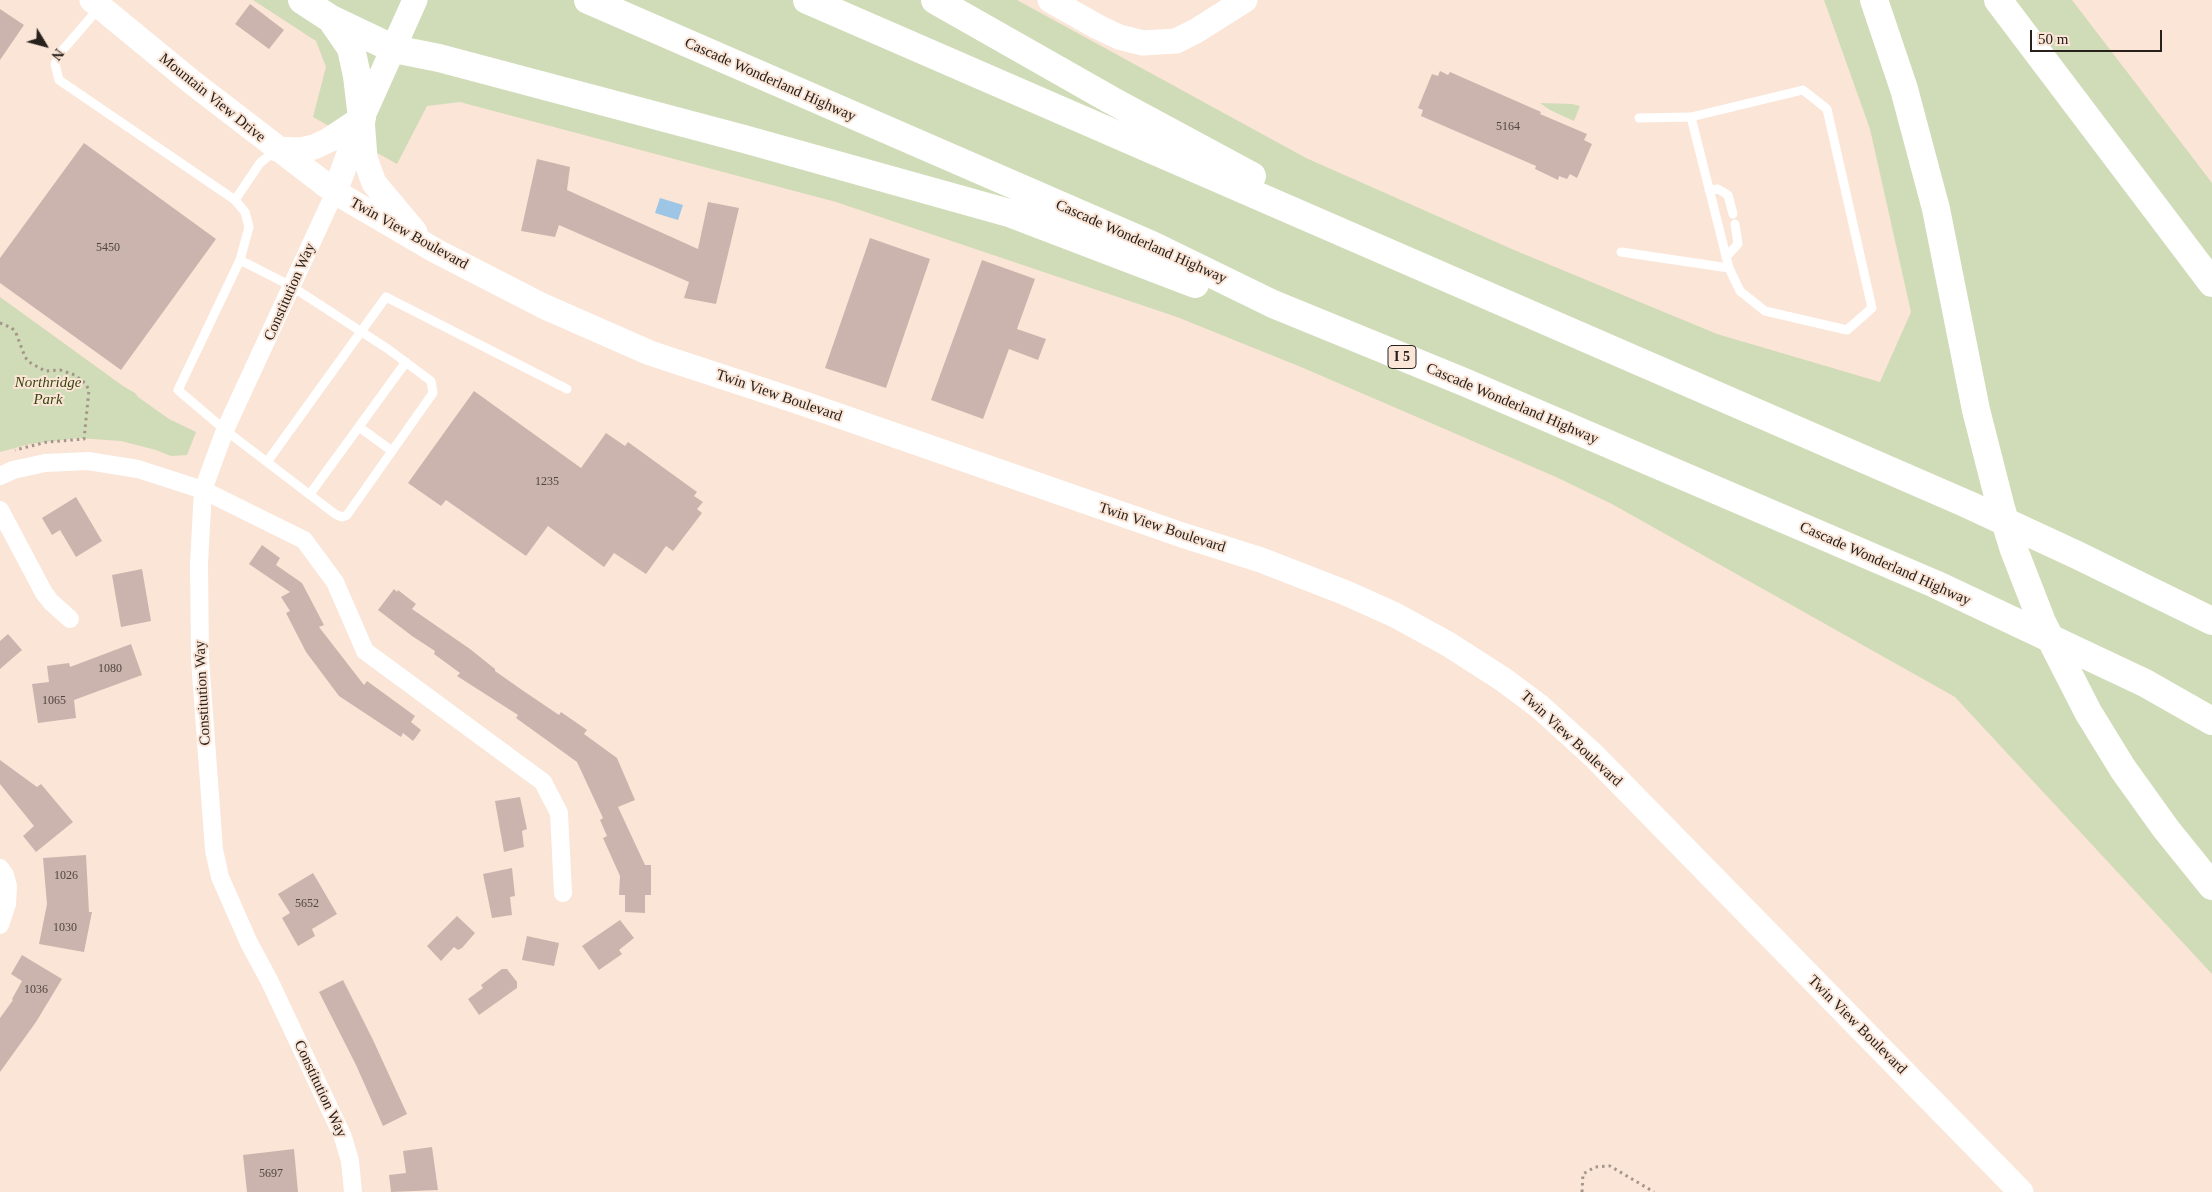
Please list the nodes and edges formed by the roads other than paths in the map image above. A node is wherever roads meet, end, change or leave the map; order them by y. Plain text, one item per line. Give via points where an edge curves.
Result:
1 (302, 0) edge
2 (415, 0) edge
3 (588, 0) edge
4 (807, 0) edge
5 (935, 0) edge
6 (1050, 0) edge
7 (1245, 0) edge
8 (1874, 0) edge
9 (1998, 0) edge
10 (96, 3) edge
11 (331, 19) junction
12 (394, 49) junction
13 (362, 118) junction
14 (1639, 118) dead end
15 (1691, 118) junction
16 (277, 149) junction
17 (1710, 190) junction
18 (335, 192) junction
19 (235, 200) junction
20 (1733, 214) dead end
21 (1736, 224) dead end
22 (1334, 230) junction
23 (427, 246) junction
24 (1621, 252) dead end
25 (1726, 257) junction
26 (240, 260) junction
27 (1729, 268) junction
28 (2212, 283) edge
29 (292, 286) junction
30 (1273, 304) junction
31 (361, 332) junction
32 (406, 362) junction
33 (567, 389) dead end
34 (359, 427) junction
35 (226, 430) junction
36 (392, 451) junction
37 (267, 462) junction
38 (0, 476) edge
39 (203, 490) junction
40 (310, 494) junction
41 (0, 510) edge
42 (70, 619) dead end
43 (2212, 621) edge
44 (2212, 721) edge
45 (0, 868) edge
46 (2212, 886) edge
47 (563, 893) dead end
48 (0, 925) edge
49 (353, 1192) edge
50 (2021, 1192) edge

1 - 11 highway
2 - 12 street, Twin View Boulevard
3 - 30 highway, Cascade Wonderland Highway / I 5 via 1152,245
4 - 22 highway
5 - 22 highway via 1285,194
6 - 7 street via 1098,27 1143,43 1176,41
8 - 46 highway via 1904,88 1936,209 1986,451 2018,559 2042,622 2088,712 2123,769
9 - 28 highway
10 - 16 street, Mountain View Drive
10 - 19 lane via 55,64 59,80
11 - 12 highway
11 - 13 highway via 354,55
12 - 13 street, Twin View Boulevard
12 - 30 highway via 439,58 1009,213 1196,284
13 - 16 street via 314,147
13 - 18 street, Twin View Boulevard
13 - 23 street via 365,158 374,183
14 - 15 lane
15 - 17 lane
15 - 27 lane via 1803,90 1827,109 1872,308 1847,330 1766,311 1740,292
16 - 18 street, Mountain View Drive
16 - 19 lane via 260,163
17 - 20 lane via 1718,189 1728,194
17 - 25 lane
18 - 23 street, Twin View Boulevard
18 - 29 street, Constitution Way
19 - 26 lane via 245,212 249,227
21 - 25 lane via 1738,244
22 - 43 highway via 1967,504
23 - 50 street, Twin View Boulevard via 543,306 650,353 1261,560 1395,615 1448,644 1540,707 1593,755
24 - 27 lane
25 - 27 lane
26 - 29 lane
26 - 35 lane via 178,390
29 - 31 lane
29 - 35 street, Constitution Way
30 - 44 highway, Cascade Wonderland Highway / I 5 via 1464,382 1935,584 2145,683
31 - 32 lane
31 - 33 lane via 386,297
31 - 37 lane
32 - 34 lane
32 - 36 lane via 431,381 433,393
34 - 36 lane
34 - 40 lane
35 - 37 lane
35 - 39 street, Constitution Way
36 - 40 lane via 347,515 336,514
37 - 40 lane
38 - 39 street via 45,463 88,462 138,469
39 - 47 street via 304,540 335,582 365,651 543,782 559,813
39 - 49 street, Constitution Way via 199,563 200,659 214,850 228,897 343,1137 350,1161
41 - 42 street via 44,593
45 - 48 street via 8,886 7,904

